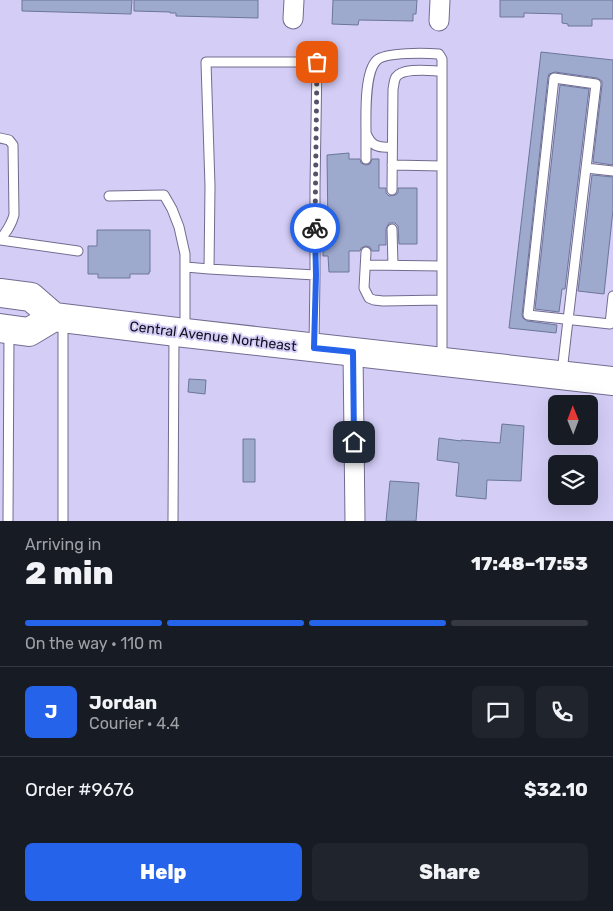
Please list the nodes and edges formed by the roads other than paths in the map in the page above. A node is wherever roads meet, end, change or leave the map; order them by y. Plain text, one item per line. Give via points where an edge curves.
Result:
1 (294, 0) edge
2 (440, 0) edge
3 (293, 20) dead end
4 (439, 21) dead end
5 (442, 71) junction
6 (366, 133) junction
7 (0, 138) edge
8 (391, 147) junction
9 (366, 159) dead end
10 (392, 164) junction
11 (442, 166) junction
12 (586, 168) junction
13 (613, 172) edge
14 (392, 190) dead end
15 (109, 196) dead end
16 (392, 229) dead end
17 (0, 240) edge
18 (78, 251) dead end
19 (366, 252) dead end
20 (366, 265) junction
21 (393, 265) junction
22 (442, 266) junction
23 (186, 268) junction
24 (209, 269) junction
25 (316, 275) junction
26 (0, 293) edge
27 (613, 296) edge
28 (442, 300) junction
29 (59, 318) junction
30 (568, 320) junction
31 (4, 329) edge
32 (179, 333) junction
33 (314, 348) junction
34 (353, 352) junction
35 (442, 362) junction
36 (562, 375) junction
37 (613, 381) edge
38 (8, 521) edge
39 (63, 521) edge
40 (173, 521) edge
41 (355, 521) edge

1 - 3 street
2 - 4 street
5 - 6 lane via 439,54 384,56 376,60 368,77
5 - 8 lane via 405,71 395,78
5 - 11 lane
6 - 8 lane via 374,145
6 - 9 lane
7 - 17 lane via 9,140 13,145 14,216
8 - 10 lane
10 - 11 lane
10 - 14 lane
11 - 22 lane
12 - 13 lane
12 - 30 lane
12 - 30 lane via 596,84 554,78 528,315
15 - 23 lane via 164,195 179,227
16 - 21 lane
17 - 18 lane
19 - 20 lane
20 - 21 lane
20 - 28 lane via 364,288 369,298 383,301
21 - 22 lane
22 - 28 lane
23 - 24 lane
23 - 32 lane
24 - 25 lane
24 - 25 lane via 206,62 317,62
25 - 33 lane
26 - 29 main road via 31,297
27 - 30 lane via 610,324
28 - 35 lane
29 - 31 main road via 29,332
29 - 32 main road, Central Avenue Northeast
29 - 39 lane
30 - 36 lane
31 - 38 lane
32 - 33 main road, Central Avenue Northeast
32 - 40 lane
33 - 34 main road, Central Avenue Northeast
34 - 35 main road, Central Avenue Northeast
34 - 41 street
35 - 36 main road, Central Avenue Northeast
36 - 37 main road, Central Avenue Northeast

